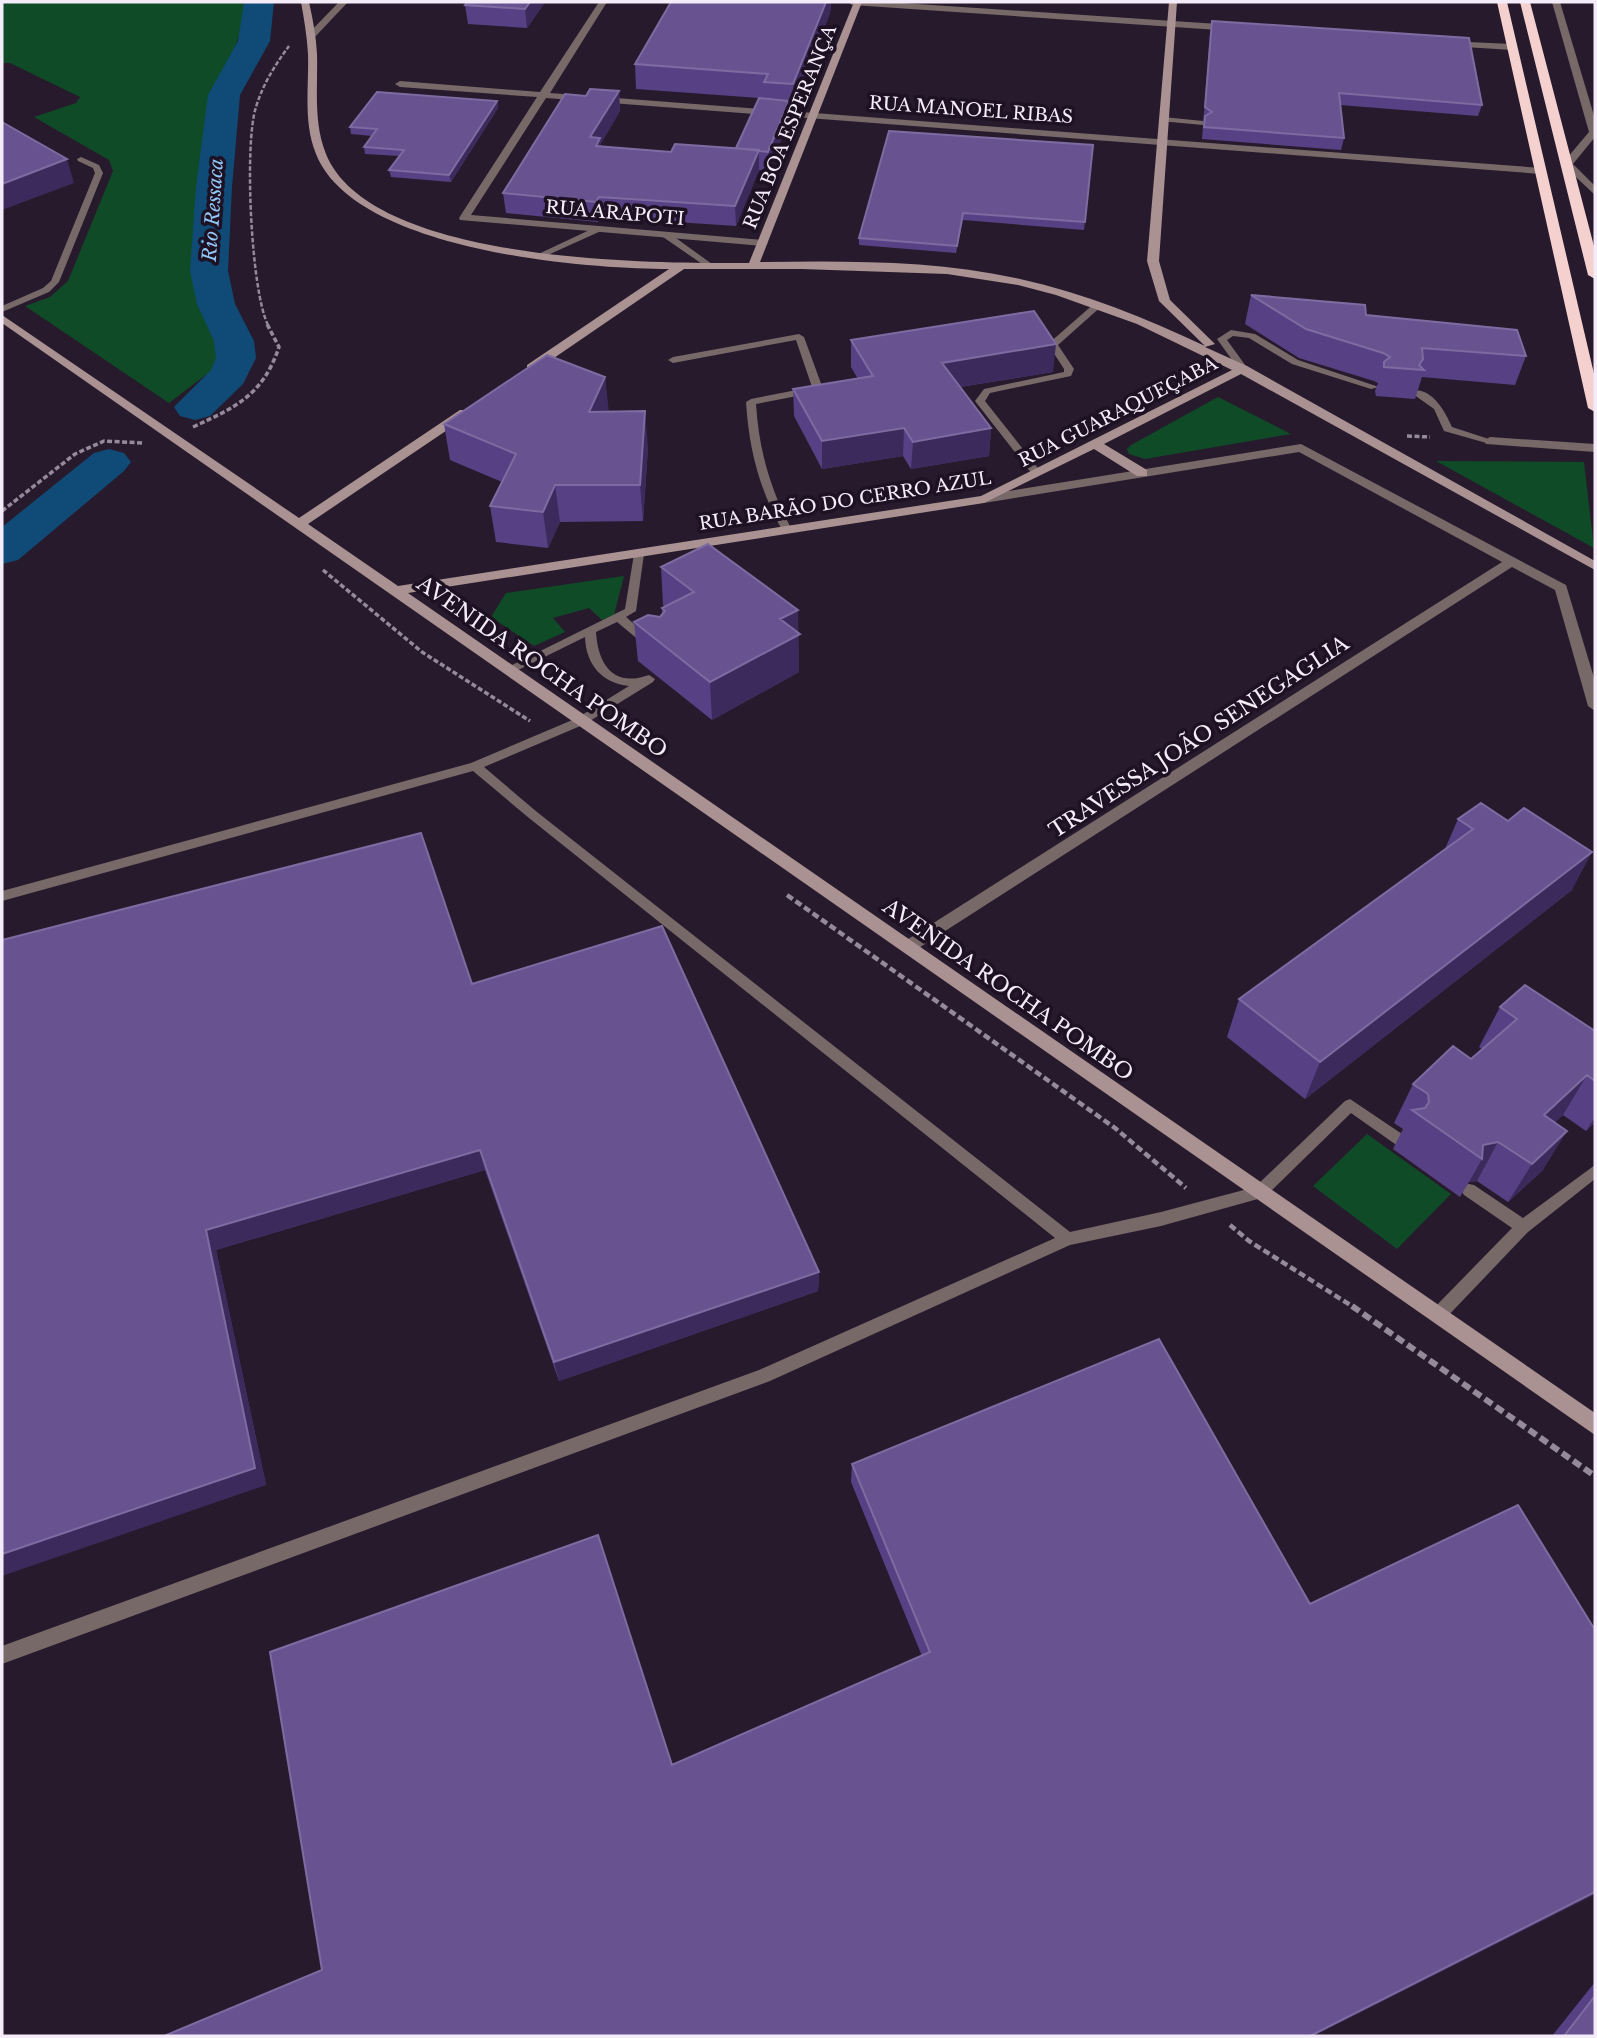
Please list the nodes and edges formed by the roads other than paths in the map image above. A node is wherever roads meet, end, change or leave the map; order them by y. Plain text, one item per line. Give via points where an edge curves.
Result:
1 (305, 2) edge
2 (344, 2) edge
3 (603, 2) edge
4 (852, 2) edge
5 (858, 2) edge
6 (1173, 2) edge
7 (1502, 2) edge
8 (1525, 2) edge
9 (1556, 2) edge
10 (1172, 24) junction
11 (1240, 28) edge
12 (310, 37) junction
13 (1444, 43) edge
14 (1512, 47) junction
15 (400, 84) dead end
16 (543, 95) junction
17 (813, 115) junction
18 (1163, 120) junction
19 (1203, 123) edge
20 (1161, 142) junction
21 (80, 159) dead end
22 (1567, 163) junction
23 (1541, 171) junction
24 (1595, 192) edge
25 (598, 229) junction
26 (666, 235) junction
27 (763, 243) junction
28 (536, 257) junction
29 (685, 264) junction
30 (708, 264) junction
31 (754, 264) junction
32 (1595, 275) edge
33 (1100, 304) junction
34 (2, 309) edge
35 (2, 318) edge
36 (673, 360) dead end
37 (1242, 369) junction
38 (514, 379) edge
39 (1374, 387) dead end
40 (1416, 392) edge
41 (480, 402) edge
42 (1595, 408) edge
43 (1490, 441) joint
44 (1094, 443) junction
45 (1595, 448) edge
46 (1036, 472) junction
47 (1142, 473) junction
48 (984, 499) junction
49 (298, 525) junction
50 (788, 530) junction
51 (639, 554) junction
52 (1512, 561) junction
53 (1595, 566) edge
54 (395, 592) junction
55 (618, 617) junction
56 (591, 632) junction
57 (659, 650) edge
58 (508, 670) junction
59 (1595, 706) edge
60 (581, 721) junction
61 (475, 766) junction
62 (2, 896) edge
63 (908, 947) junction
64 (1400, 1140) dead end
65 (1595, 1171) edge
66 (1469, 1189) edge
67 (1260, 1192) junction
68 (1523, 1227) junction
69 (1068, 1239) junction
70 (1438, 1315) junction
71 (1595, 1425) edge
72 (2, 1655) edge

1 - 12 main road
2 - 12 street
3 - 16 street
4 - 5 street
5 - 10 street
5 - 17 main road, RUA BOA ESPERANÇA
6 - 10 main road, RUA GUARAQUEÇABA
7 - 14 highway
8 - 22 highway
9 - 22 street via 1594,132
10 - 11 street
10 - 18 main road, RUA GUARAQUEÇABA
12 - 28 main road via 310,121 316,145 342,184 391,216 428,231
13 - 14 street
14 - 23 highway
15 - 16 street, RUA MANOEL RIBAS
16 - 17 street, RUA MANOEL RIBAS
16 - 25 street, RUA ARAPOTI via 464,218
17 - 20 street, RUA MANOEL RIBAS
17 - 27 main road, RUA BOA ESPERANÇA
18 - 19 lane
18 - 20 main road, RUA GUARAQUEÇABA
20 - 23 street, RUA MANOEL RIBAS
20 - 37 main road, RUA GUARAQUEÇABA via 1153,240 1157,281 1165,301 1181,320
21 - 34 lane via 99,173 54,282
22 - 24 street
22 - 32 highway
23 - 42 highway
25 - 26 street, RUA ARAPOTI
25 - 28 lane
26 - 27 street, RUA ARAPOTI
26 - 30 lane
27 - 31 main road, RUA BOA ESPERANÇA
28 - 29 main road
29 - 30 main road
29 - 38 main road
30 - 31 main road
31 - 33 main road via 933,268 1017,282
33 - 37 main road via 1196,344
33 - 46 lane via 1053,344 1068,374 981,396 980,401
35 - 49 main road, AVENIDA ROCHA POMBO
36 - 50 lane via 799,337 818,390 751,402 753,446 763,482
37 - 39 lane via 1222,339 1231,333 1252,336 1295,362
37 - 44 main road, RUA GUARAQUEÇABA
37 - 53 main road
40 - 43 lane via 1438,407 1448,429
41 - 49 main road
43 - 45 street
44 - 46 main road, RUA GUARAQUEÇABA
44 - 47 main road
46 - 48 main road, RUA GUARAQUEÇABA
47 - 48 street, RUA BARÃO DO CERRO AZUL
47 - 52 street, RUA BARÃO DO CERRO AZUL via 1301,448
48 - 50 main road, RUA BARÃO DO CERRO AZUL
49 - 54 main road, AVENIDA ROCHA POMBO
50 - 51 main road, RUA BARÃO DO CERRO AZUL
51 - 54 main road, RUA BARÃO DO CERRO AZUL
51 - 55 lane via 630,611
52 - 59 street via 1562,588
52 - 63 street, TRAVESSA JOÃO SENEGAGLIA
54 - 58 main road, AVENIDA ROCHA POMBO
55 - 56 lane
55 - 57 lane
56 - 58 lane
56 - 60 lane via 596,666 619,681 652,677
58 - 60 main road, AVENIDA ROCHA POMBO
60 - 61 lane
60 - 63 main road, AVENIDA ROCHA POMBO
61 - 62 lane
61 - 69 lane
63 - 67 main road, AVENIDA ROCHA POMBO
64 - 67 lane via 1350,1105
65 - 68 lane
66 - 68 lane
67 - 69 lane
67 - 70 main road, AVENIDA ROCHA POMBO
68 - 70 lane
69 - 72 lane via 764,1376
70 - 71 main road, AVENIDA ROCHA POMBO

